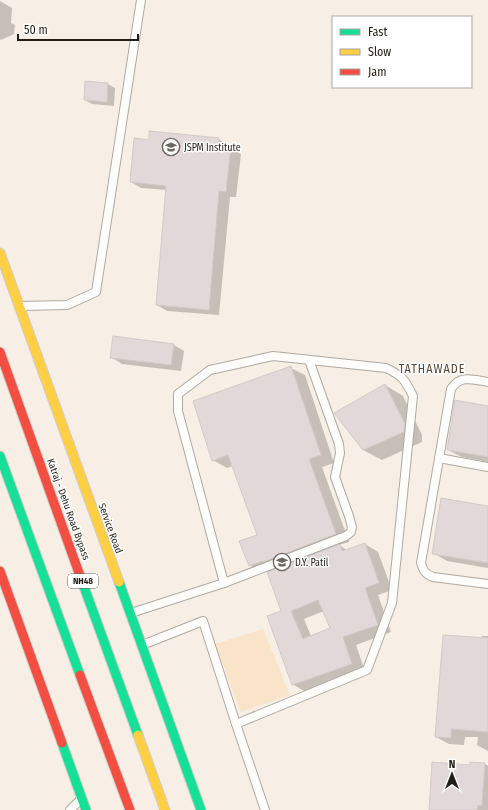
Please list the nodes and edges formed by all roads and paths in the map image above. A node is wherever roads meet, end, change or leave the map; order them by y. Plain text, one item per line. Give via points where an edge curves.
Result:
1 (141, 0) edge
2 (0, 253) edge
3 (19, 306) junction
4 (0, 352) edge
5 (309, 360) junction
6 (488, 382) edge
7 (0, 456) edge
8 (439, 458) junction
9 (488, 467) edge
10 (0, 570) edge
11 (224, 583) junction
12 (488, 584) edge
13 (130, 613) junction
14 (142, 645) junction
15 (236, 724) junction
16 (82, 798) junction
17 (70, 810) edge
18 (86, 810) edge
19 (130, 810) edge
20 (165, 810) edge
21 (201, 810) edge
22 (265, 810) edge

1 - 3 lane via 96,292 67,305
2 - 3 main road, Service Road
3 - 13 main road, Service Road
4 - 20 main road, Katraj - Dehu Road Bypass / NH48
5 - 11 lane via 339,444 340,453 335,477 349,516 351,532
5 - 11 lane via 273,356 210,370 178,394 178,411
5 - 15 lane via 386,368 399,374 414,396 392,603 367,670
6 - 8 lane via 464,378 455,384
7 - 19 main road
8 - 9 lane
8 - 12 lane via 421,563 424,571 433,577
10 - 16 main road
11 - 13 lane
13 - 14 main road, Service Road
14 - 15 lane via 203,620
14 - 21 main road, Service Road
15 - 22 lane
16 - 17 lane
16 - 18 main road

